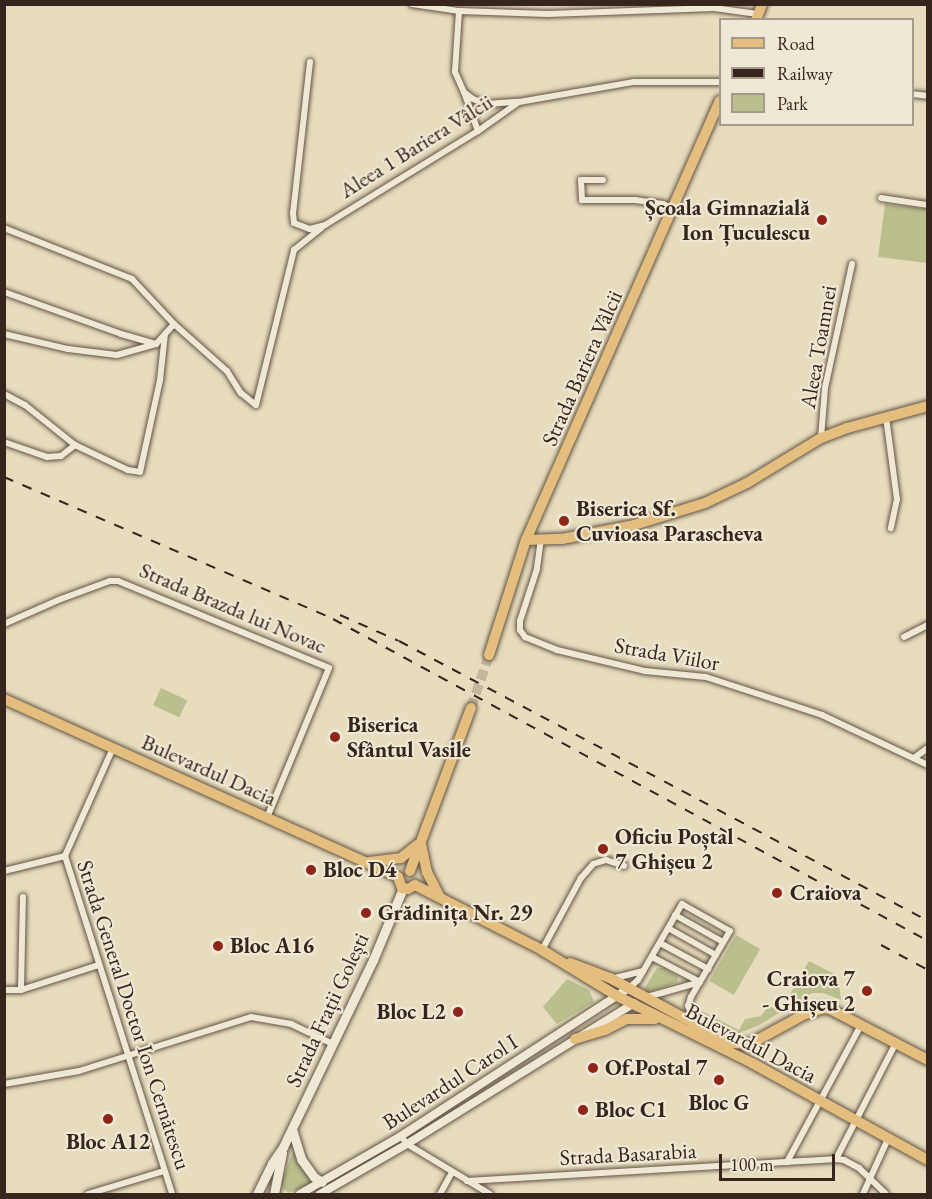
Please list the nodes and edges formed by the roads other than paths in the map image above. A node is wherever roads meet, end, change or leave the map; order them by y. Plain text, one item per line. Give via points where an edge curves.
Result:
1 (412, 4) edge
2 (520, 4) edge
3 (459, 11) junction
4 (520, 13) junction
5 (759, 13) edge
6 (310, 62) dead end
7 (719, 82) edge
8 (464, 92) junction
9 (519, 102) junction
10 (719, 103) edge
11 (478, 131) junction
12 (603, 180) dead end
13 (881, 198) dead end
14 (927, 205) edge
15 (674, 209) junction
16 (325, 225) junction
17 (4, 228) edge
18 (852, 264) dead end
19 (4, 292) edge
20 (174, 324) junction
21 (4, 334) edge
22 (165, 334) junction
23 (156, 344) junction
24 (4, 394) edge
25 (927, 406) edge
26 (886, 417) junction
27 (821, 438) junction
28 (4, 442) edge
29 (75, 445) junction
30 (891, 528) dead end
31 (541, 539) junction
32 (526, 540) junction
33 (4, 624) edge
34 (927, 625) edge
35 (904, 637) dead end
36 (489, 655) tunnel mouth
37 (4, 699) edge
38 (471, 708) tunnel mouth
39 (113, 748) junction
40 (927, 748) edge
41 (914, 758) junction
42 (927, 765) edge
43 (267, 818) junction
44 (421, 840) junction
45 (64, 856) junction
46 (366, 862) junction
47 (624, 866) dead end
48 (4, 871) edge
49 (410, 871) junction
50 (398, 877) junction
51 (415, 885) junction
52 (403, 888) junction
53 (23, 897) dead end
54 (440, 897) junction
55 (675, 915) junction
56 (668, 928) junction
57 (723, 942) junction
58 (660, 943) junction
59 (542, 951) junction
60 (716, 955) junction
61 (652, 957) junction
62 (558, 960) junction
63 (99, 966) junction
64 (708, 969) junction
65 (643, 970) junction
66 (610, 978) junction
67 (701, 982) junction
68 (629, 988) junction
69 (4, 990) edge
70 (21, 990) junction
71 (617, 996) junction
72 (646, 997) junction
73 (632, 1004) junction
74 (666, 1020) junction
75 (861, 1024) junction
76 (699, 1026) junction
77 (575, 1039) junction
78 (896, 1043) junction
79 (333, 1044) junction
80 (750, 1044) junction
81 (128, 1056) junction
82 (927, 1060) edge
83 (752, 1064) junction
84 (4, 1084) edge
85 (820, 1101) junction
86 (855, 1120) junction
87 (292, 1129) junction
88 (401, 1136) junction
89 (888, 1139) junction
90 (407, 1144) junction
91 (283, 1147) junction
92 (836, 1159) junction
93 (927, 1160) edge
94 (788, 1162) junction
95 (164, 1171) junction
96 (452, 1172) junction
97 (869, 1177) junction
98 (467, 1181) junction
99 (322, 1182) junction
100 (88, 1194) edge
101 (172, 1194) edge
102 (257, 1194) edge
103 (272, 1194) edge
104 (300, 1194) edge
105 (320, 1194) edge
106 (440, 1194) edge
107 (490, 1194) edge
108 (863, 1194) edge
109 (886, 1194) edge

1 - 3 street
2 - 4 street
3 - 4 street
3 - 8 street via 455,72
4 - 5 street via 714,8
6 - 16 street, Aleea 1 Bariera Vâlcii via 294,223 310,229
7 - 9 street, Aleea 1 Bariera Vâlcii via 634,82
8 - 9 street via 486,104
8 - 11 street
9 - 11 street, Aleea 1 Bariera Vâlcii
10 - 15 main road, Strada Bariera Vâlcii
11 - 16 street, Aleea 1 Bariera Vâlcii
12 - 15 street via 582,180 582,200 635,200
13 - 14 street
15 - 32 main road, Strada Bariera Vâlcii
16 - 20 street via 294,250 256,405 241,393 227,370
17 - 20 street via 132,279
18 - 27 street, Aleea Toamnei via 825,388
19 - 23 street
20 - 22 street
21 - 23 street via 68,349 117,355
22 - 23 street
22 - 29 street via 160,380 140,472
24 - 29 street via 25,405
25 - 26 main road
26 - 27 main road
26 - 30 street via 897,499
27 - 31 main road via 747,483 705,503 634,525
28 - 29 street via 47,457 62,456
31 - 32 main road
31 - 41 street, Strada Viilor via 537,569 520,621 525,637 557,650 624,667 706,677 822,715
32 - 36 main road, Strada Bariera Vâlcii
33 - 43 street, Strada Brazda lui Novac via 61,599 118,581 329,668
34 - 35 street
37 - 39 main road, Bulevardul Dacia
38 - 44 main road
39 - 43 main road, Bulevardul Dacia
39 - 45 street, Strada General Doctor Ion Cernătescu
40 - 41 street
41 - 42 street, Strada Viilor
43 - 46 main road, Bulevardul Dacia
44 - 46 main road via 401,858
44 - 49 main road
44 - 54 main road via 426,872
45 - 48 street
45 - 63 street, Strada General Doctor Ion Cernătescu
46 - 50 main road, Bulevardul Dacia
47 - 59 street via 606,860 593,864 581,878
49 - 50 main road
49 - 51 main road via 416,876
50 - 52 main road
51 - 52 main road
51 - 54 main road, Bulevardul Dacia
52 - 79 main road, Strada Frații Golești
53 - 70 street
54 - 59 main road, Bulevardul Dacia
55 - 56 street
55 - 57 street
55 - 57 street via 682,904 730,931
56 - 58 street
56 - 60 street
57 - 60 street
58 - 61 street
58 - 64 street
59 - 62 main road, Bulevardul Dacia
60 - 64 street
61 - 65 street
61 - 67 street
62 - 66 main road, Bulevardul Dacia
62 - 71 main road, Bulevardul Dacia
63 - 70 street
63 - 81 street, Strada General Doctor Ion Cernătescu
64 - 67 street
65 - 66 street
65 - 68 street
66 - 68 main road, Bulevardul Dacia
67 - 72 street
67 - 76 street via 688,1006
68 - 71 street, Bulevardul Carol I
68 - 72 main road, Bulevardul Dacia
69 - 70 street
71 - 73 main road, Bulevardul Dacia
71 - 88 street, Bulevardul Carol I
72 - 73 street, Bulevardul Carol I
72 - 76 main road, Bulevardul Dacia
73 - 74 main road, Bulevardul Dacia
73 - 77 street, Bulevardul Carol I
74 - 77 main road via 633,1018
74 - 83 main road, Bulevardul Dacia
75 - 78 main road
75 - 80 main road via 823,1008
75 - 85 street
76 - 80 main road, Bulevardul Dacia via 730,1043
77 - 90 street, Bulevardul Carol I
78 - 82 main road
78 - 86 street
79 - 81 street via 291,1024 251,1017
79 - 87 main road, Strada Frații Golești
80 - 83 main road
81 - 84 street via 71,1073
81 - 95 street, Strada General Doctor Ion Cernătescu
83 - 85 main road, Bulevardul Dacia
85 - 86 main road, Bulevardul Dacia
85 - 94 street
86 - 89 main road, Bulevardul Dacia
86 - 92 street
87 - 91 main road, Strada Frații Golești
87 - 99 main road via 301,1159
88 - 90 street
88 - 99 street, Bulevardul Carol I
89 - 93 main road, Bulevardul Dacia
89 - 97 street
90 - 96 street
90 - 105 street, Bulevardul Carol I
91 - 102 main road, Strada Frații Golești
91 - 103 main road, Strada Frații Golești
92 - 94 street, Strada Basarabia
92 - 97 street, Strada Basarabia via 851,1163
94 - 98 street, Strada Basarabia
95 - 100 street
95 - 101 street, Strada General Doctor Ion Cernătescu
96 - 98 street
96 - 106 street
97 - 108 street
97 - 109 street, Strada Basarabia
98 - 107 street
99 - 104 street, Bulevardul Carol I
102 - 103 main road

